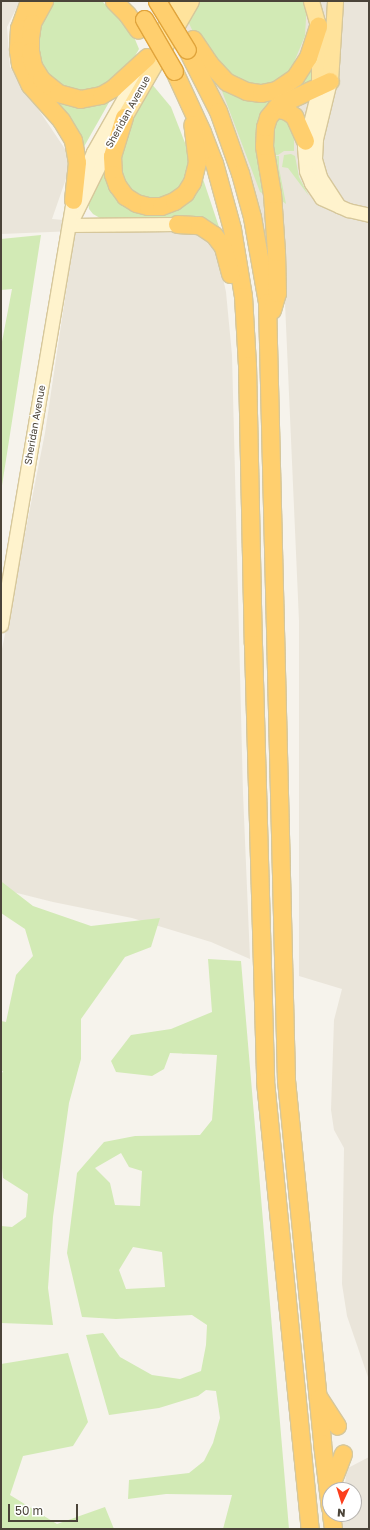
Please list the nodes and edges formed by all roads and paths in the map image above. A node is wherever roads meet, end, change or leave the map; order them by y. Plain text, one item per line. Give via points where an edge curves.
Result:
1 (29, 1) edge
2 (44, 1) edge
3 (114, 1) edge
4 (132, 1) edge
5 (157, 1) edge
6 (176, 1) edge
7 (179, 1) edge
8 (191, 1) edge
9 (311, 1) edge
10 (325, 1) edge
11 (335, 1) edge
12 (170, 8) edge
13 (141, 25) junction
14 (318, 26) junction
15 (190, 44) junction
16 (332, 44) junction
17 (147, 57) junction
18 (325, 84) junction
19 (188, 100) junction
20 (275, 108) junction
21 (124, 117) junction
22 (305, 142) junction
23 (73, 200) junction
24 (339, 206) junction
25 (369, 215) edge
26 (177, 224) joint
27 (70, 225) junction
28 (268, 324) junction
29 (247, 365) junction
30 (1, 625) edge
31 (317, 1394) junction
32 (337, 1426) dead end
33 (343, 1454) dead end
34 (327, 1482) edge
35 (334, 1482) edge
36 (310, 1529) edge

1 - 23 highway via 19,28 20,64 30,85 61,120 73,140 77,162
2 - 17 highway via 32,22 30,51 40,79 58,93 80,99 100,96 113,88
3 - 13 highway
4 - 13 highway
5 - 15 highway, bridge
6 - 12 main road
7 - 12 main road, Sheridan Avenue
8 - 21 main road, Sheridan Avenue
9 - 14 main road
10 - 16 main road
11 - 16 main road
12 - 15 highway
12 - 17 main road, Sheridan Avenue
13 - 19 highway, bridge via 174,71
14 - 15 highway via 308,57 295,77 276,90 261,93 246,92 227,82
14 - 18 main road via 320,62
15 - 28 highway via 220,117 247,196 261,262
16 - 18 main road
17 - 23 main road, Sheridan Avenue via 93,152
18 - 20 highway via 287,100
18 - 22 main road
18 - 24 main road via 315,159 320,177
19 - 21 highway via 196,155 194,176 180,197 161,206 142,205 130,200 114,180 112,156
19 - 29 highway via 214,163 232,229 243,296
20 - 22 highway via 288,111 294,116
20 - 28 highway via 266,122 263,139 272,194 276,252 277,293
21 - 27 main road, Sheridan Avenue
22 - 24 main road via 303,159 311,183 321,198
23 - 27 main road, Sheridan Avenue
24 - 25 main road
26 - 27 main road
26 - 29 highway via 205,227 214,234 223,247
27 - 30 main road, Sheridan Avenue
28 - 31 highway via 285,1058 289,1122
29 - 36 highway via 265,1081
31 - 32 highway
31 - 34 highway
33 - 35 highway

